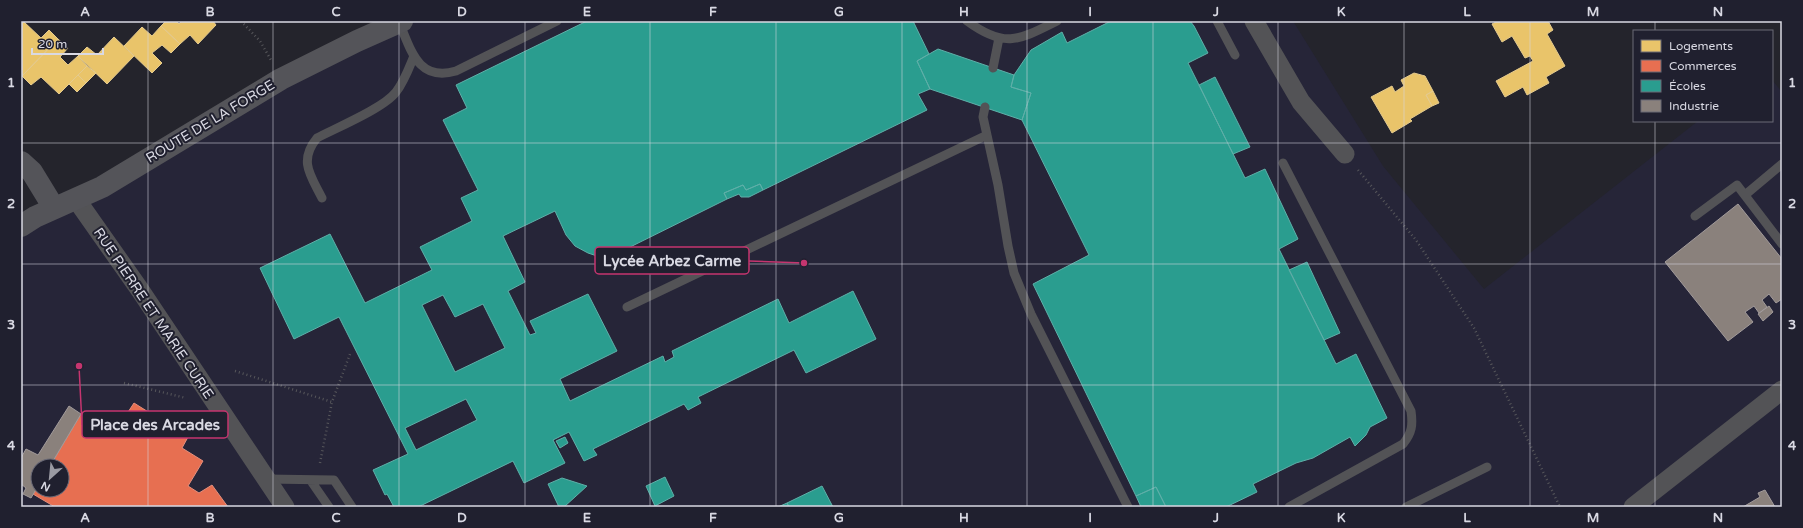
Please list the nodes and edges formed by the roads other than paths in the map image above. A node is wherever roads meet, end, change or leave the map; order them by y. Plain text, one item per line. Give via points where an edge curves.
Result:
1 (557, 21) edge
2 (967, 21) edge
3 (1058, 21) edge
4 (1217, 21) edge
5 (1254, 21) edge
6 (400, 22) edge
7 (999, 38) junction
8 (414, 56) junction
9 (1235, 56) dead end
10 (993, 68) dead end
11 (985, 107) dead end
12 (987, 135) junction
13 (1345, 154) road end
14 (21, 162) edge
15 (1283, 163) dead end
16 (1782, 164) edge
17 (1745, 195) junction
18 (76, 198) junction
19 (322, 198) dead end
20 (54, 208) junction
21 (1695, 216) dead end
22 (21, 226) edge
23 (1782, 243) edge
24 (628, 307) dead end
25 (1782, 390) edge
26 (1486, 467) dead end
27 (266, 478) junction
28 (311, 480) junction
29 (285, 507) edge
30 (329, 507) edge
31 (352, 507) edge
32 (1128, 507) edge
33 (1289, 507) edge
34 (1406, 507) edge
35 (1633, 507) edge

1 - 8 lane via 448,74 425,69
2 - 7 lane via 987,35
3 - 7 lane via 1029,35 1015,39
4 - 9 lane
5 - 13 street via 1301,102
6 - 8 lane
6 - 18 main road, ROUTE DE LA FORGE via 281,79 102,187
7 - 10 lane
8 - 19 lane via 399,87 386,102 317,138 312,144 306,165
11 - 12 lane via 983,117
12 - 24 lane
12 - 32 lane via 1014,273 1031,314
14 - 20 main road via 32,172
15 - 33 lane via 1411,411 1413,424 1410,435 1403,444
16 - 17 lane
17 - 21 lane via 1737,185
17 - 23 lane
18 - 20 main road, ROUTE DE LA FORGE
18 - 27 street, RUE PIERRE ET MARIE CURIE
20 - 22 main road, ROUTE DE LA FORGE
25 - 35 street
26 - 34 lane
27 - 28 lane
27 - 29 street, RUE PIERRE ET MARIE CURIE
28 - 30 lane
28 - 31 lane via 334,480

